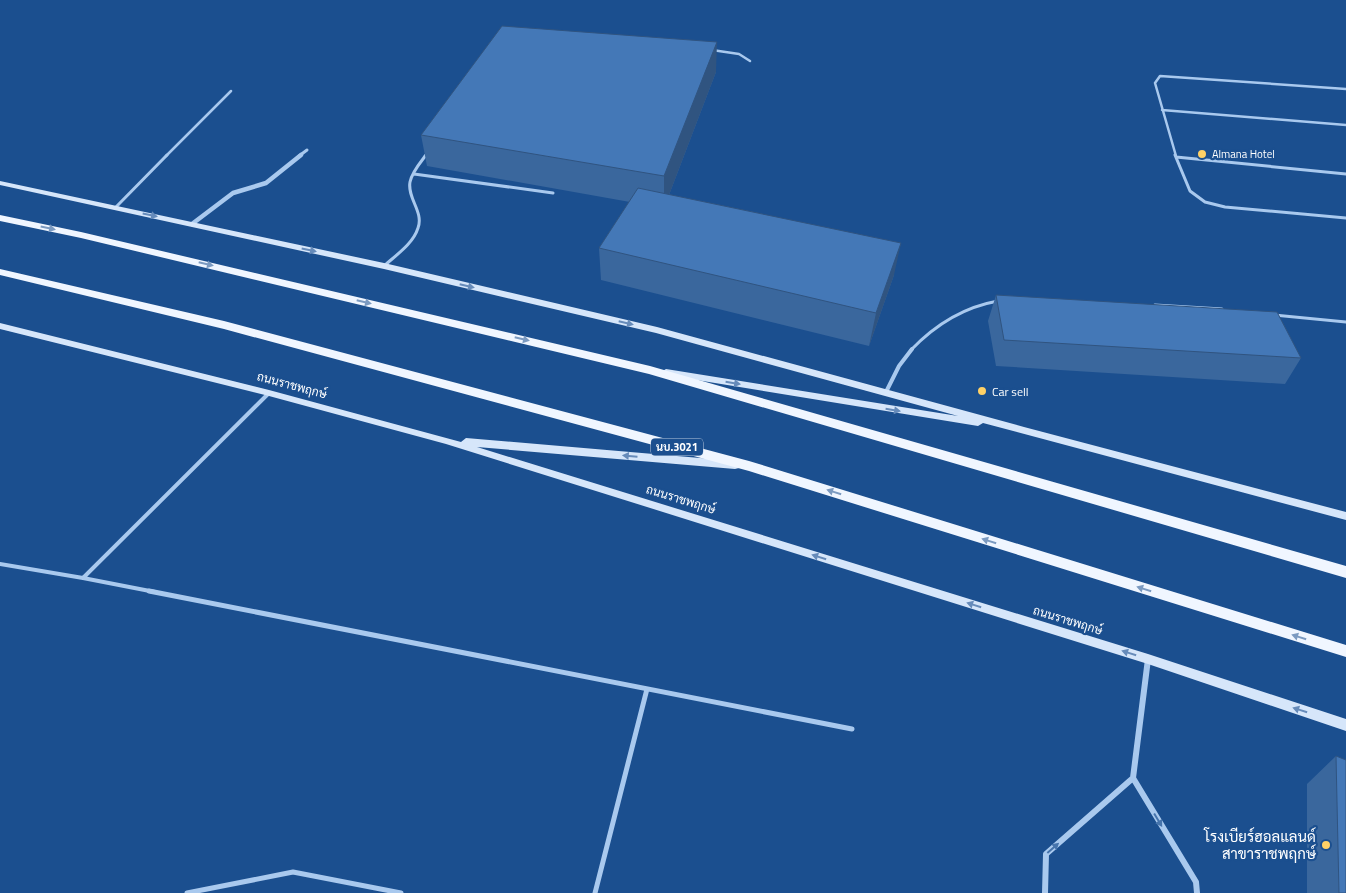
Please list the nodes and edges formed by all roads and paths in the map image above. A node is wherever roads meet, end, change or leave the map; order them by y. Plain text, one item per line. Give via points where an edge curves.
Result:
1 (705, 50) edge
2 (750, 61) dead end
3 (1346, 89) edge
4 (230, 91) dead end
5 (1162, 110) junction
6 (1346, 124) edge
7 (306, 150) dead end
8 (430, 150) edge
9 (1176, 157) junction
10 (414, 174) junction
11 (1346, 174) edge
12 (0, 183) edge
13 (553, 193) dead end
14 (116, 207) junction
15 (0, 218) edge
16 (1346, 218) edge
17 (192, 224) junction
18 (384, 266) junction
19 (0, 272) edge
20 (1003, 301) edge
21 (1148, 304) edge
22 (1225, 309) edge
23 (1271, 314) edge
24 (1346, 322) edge
25 (0, 326) edge
26 (650, 370) junction
27 (886, 392) junction
28 (269, 393) junction
29 (1024, 431) junction
30 (447, 441) junction
31 (749, 466) junction
32 (1346, 516) edge
33 (0, 564) edge
34 (1346, 572) edge
35 (83, 578) junction
36 (1346, 651) edge
37 (1148, 659) junction
38 (648, 689) junction
39 (1346, 725) edge
40 (852, 729) dead end
41 (1133, 778) junction
42 (187, 893) edge
43 (401, 893) edge
44 (595, 893) edge
45 (1045, 893) edge
46 (1197, 893) edge

1 - 2 lane via 739,54
3 - 5 lane via 1160,76 1154,83
4 - 14 lane
5 - 6 lane
5 - 9 lane
7 - 17 street via 266,184 233,193
8 - 10 lane
9 - 11 lane
9 - 16 lane via 1190,190 1205,202 1225,207
10 - 13 lane
10 - 18 lane via 410,184 420,220 418,229
12 - 14 main road
14 -> 17 main road
15 -> 26 main road
17 -> 18 main road
18 -> 27 main road via 657,330
19 - 31 main road, นบ.3021 via 224,325
20 - 27 lane via 970,308 925,338 904,357
21 - 22 lane
23 - 24 lane
25 - 28 main road, ถนนราชพฤกษ์
26 -> 29 main road
26 - 34 main road
27 - 29 main road
28 - 30 main road, ถนนราชพฤกษ์
28 - 35 lane
29 - 32 main road
31 -> 30 main road
37 -> 30 main road, ถนนราชพฤกษ์
36 -> 31 main road, นบ.3021
33 - 35 lane
35 - 38 lane
39 -> 37 main road, ถนนราชพฤกษ์
37 - 41 street
38 - 40 lane
38 - 44 lane
45 -> 41 street via 1046,854
41 -> 46 street via 1196,882
42 - 43 lane via 293,872

